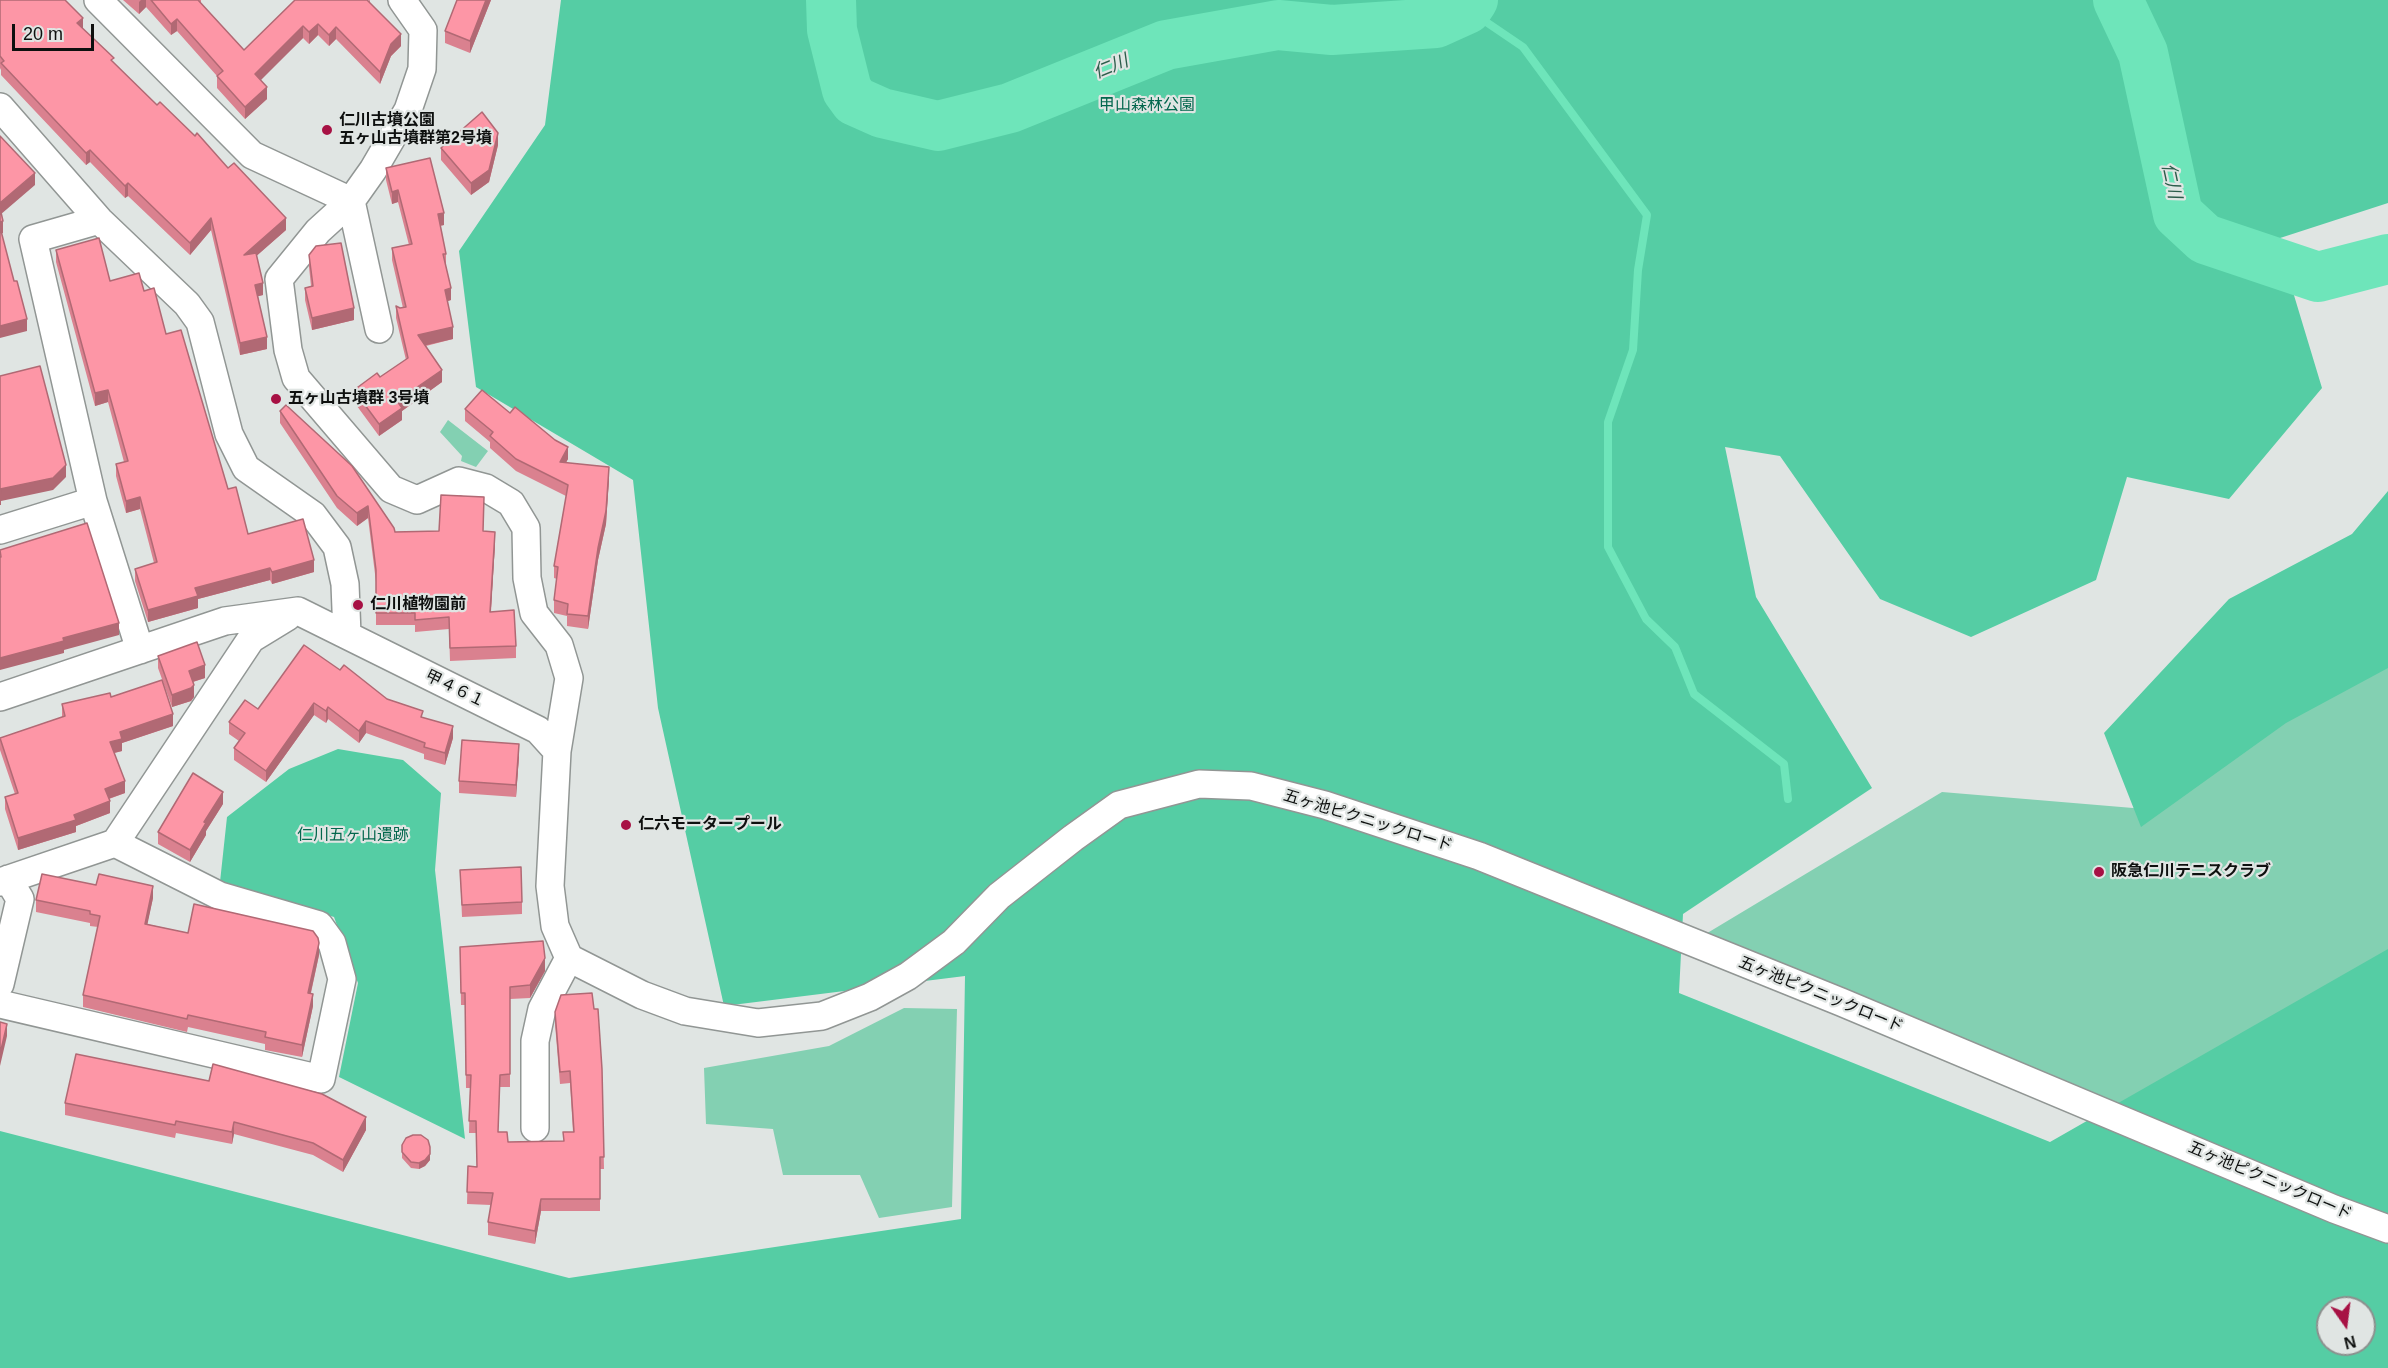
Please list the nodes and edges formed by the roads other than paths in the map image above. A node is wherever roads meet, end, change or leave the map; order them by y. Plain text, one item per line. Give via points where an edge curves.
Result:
1 (98, 0) edge
2 (402, 0) edge
3 (0, 107) edge
4 (351, 201) junction
5 (99, 220) junction
6 (378, 329) dead end
7 (93, 501) junction
8 (0, 530) edge
9 (298, 611) junction
10 (347, 635) junction
11 (140, 650) junction
12 (0, 697) edge
13 (557, 751) junction
14 (115, 843) junction
15 (4, 880) edge
16 (569, 958) junction
17 (0, 984) edge
18 (0, 1004) edge
19 (535, 1128) dead end
20 (2388, 1229) edge

1 - 4 street via 252,155
2 - 4 street via 423,30 422,69 408,110
3 - 5 street
4 - 6 street
4 - 13 street via 318,231 279,279 288,350 296,378 391,489 417,500 459,481 486,488 511,503 526,528 527,578 534,613 559,645 569,678
5 - 7 street via 33,239
5 - 10 street via 187,304 200,322 229,434 246,468 313,515 338,547 345,584
7 - 8 street
7 - 11 street
9 - 10 street, 甲４６１
9 - 11 street via 225,621
9 - 14 street via 251,639
10 - 13 street, 甲４６１ via 538,730
11 - 12 street
13 - 16 street via 550,886 555,926
14 - 15 street
14 - 18 street via 220,896 319,925 332,943 342,979 321,1079
15 - 17 street via 20,899
16 - 19 street via 542,1009 535,1041
16 - 20 street, 五ヶ池ピクニックロード via 642,995 685,1011 758,1023 822,1016 870,997 908,976 954,942 999,897 1119,805 1199,784 1251,786 1325,805 1479,856

